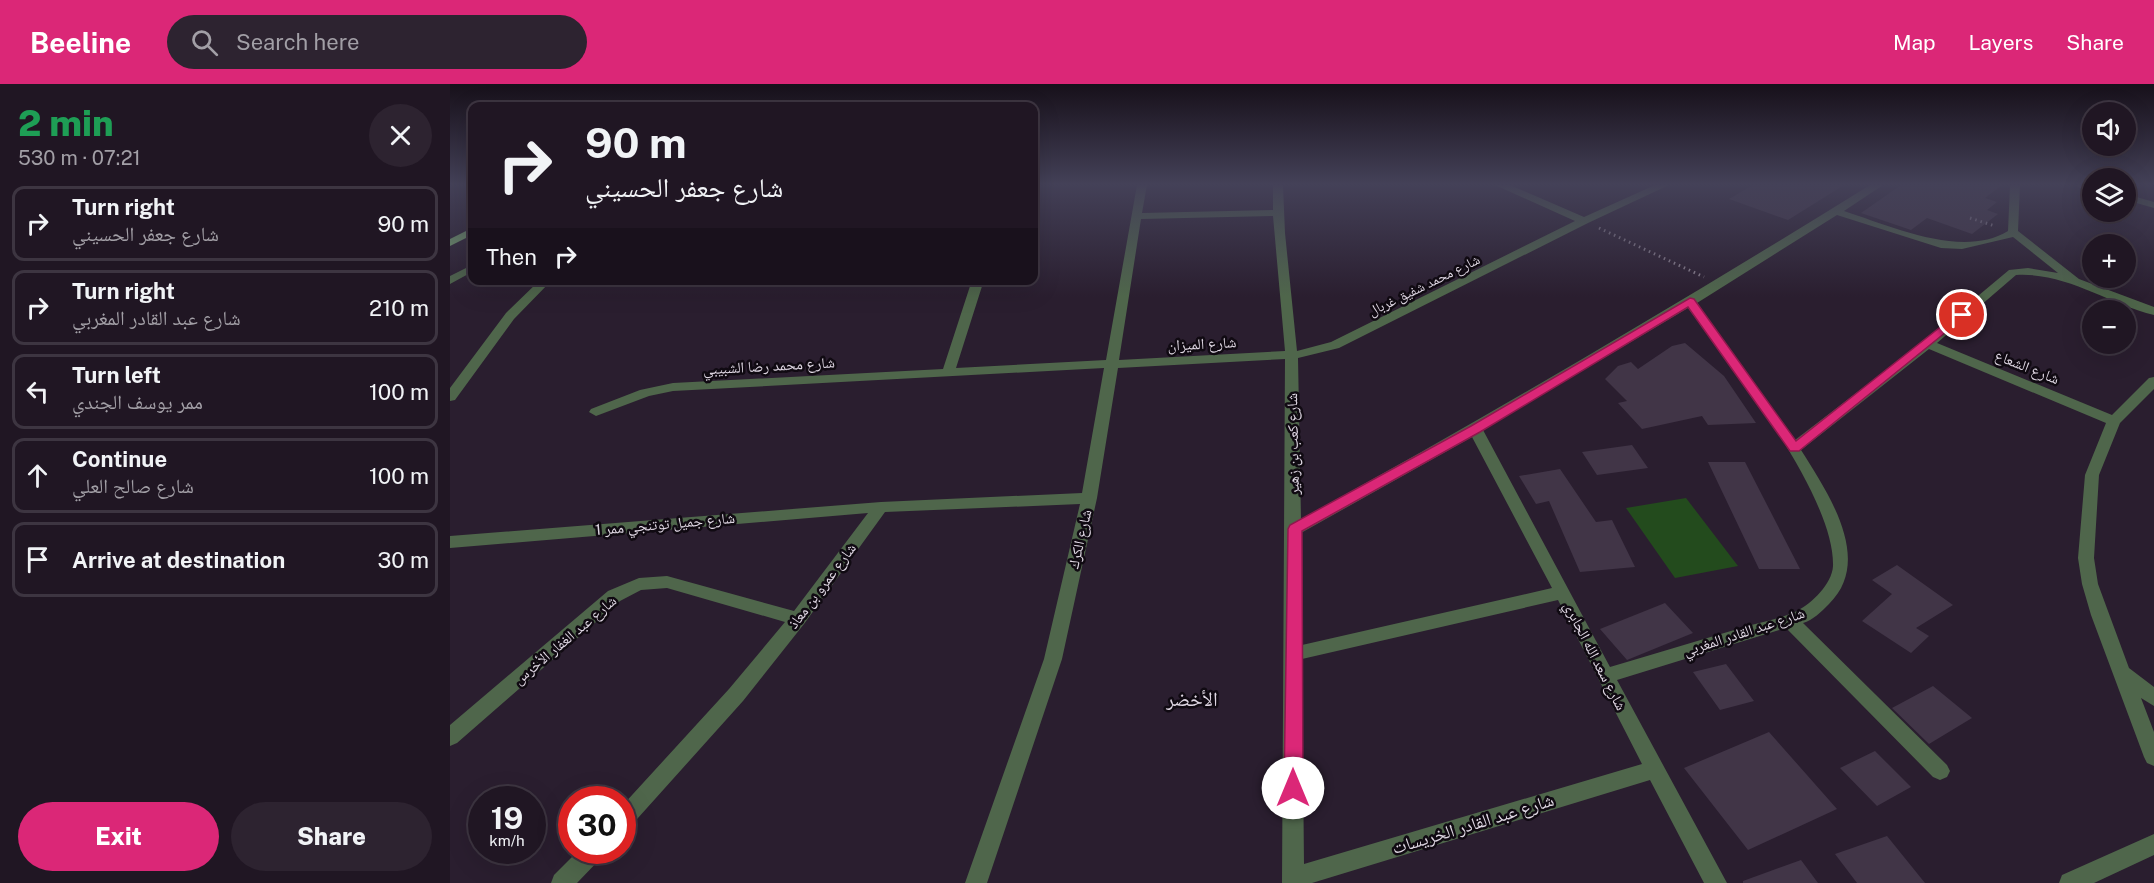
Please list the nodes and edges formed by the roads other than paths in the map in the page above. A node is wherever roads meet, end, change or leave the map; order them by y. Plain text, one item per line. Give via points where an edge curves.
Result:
1 (1137, 222) edge
2 (1278, 222) edge
3 (1584, 222) edge
4 (1820, 222) edge
5 (1868, 222) edge
6 (2013, 222) edge
7 (2013, 232) junction
8 (468, 233) edge
9 (450, 243) edge
10 (468, 270) edge
11 (450, 281) edge
12 (2078, 283) junction
13 (542, 285) edge
14 (976, 285) edge
15 (1690, 302) junction
16 (2154, 311) edge
17 (1928, 344) junction
18 (1292, 356) junction
19 (1113, 364) junction
20 (948, 374) junction
21 (2154, 381) edge
22 (450, 397) edge
23 (596, 412) dead end
24 (2114, 421) junction
25 (1476, 429) junction
26 (1795, 448) junction
27 (1089, 498) junction
28 (881, 507) junction
29 (1295, 529) junction
30 (450, 542) edge
31 (1563, 592) junction
32 (798, 619) junction
33 (1789, 620) junction
34 (1294, 654) junction
35 (2121, 671) junction
36 (1605, 676) junction
37 (2154, 698) edge
38 (450, 737) edge
39 (2154, 757) edge
40 (1653, 770) junction
41 (1940, 771) dead end
42 (636, 805) edge
43 (2154, 844) edge
44 (580, 864) edge
45 (1293, 880) edge
46 (562, 883) edge
47 (976, 883) edge
48 (1716, 883) edge
49 (2070, 883) edge

1 - 19 street, شارع الكرك
2 - 18 street, شارع كعب بن زهير
3 - 18 street, شارع محمد شفيق غربال via 1335,345
4 - 15 street
5 - 7 street via 1941,246 1962,246
6 - 7 street
7 - 12 street
8 - 9 main road
10 - 11 street
12 - 16 street
12 - 17 street via 2036,272 2013,272
13 - 22 street via 496,333
14 - 20 street
15 - 25 street
15 - 26 street, شارع عبد القادر المغربي
17 - 24 street, شارع الشعاع
17 - 26 street
18 - 19 street, شارع الميزان
18 - 29 street, شارع كعب بن زهير
19 - 20 street, شارع محمد رضا الشبيبي
19 - 27 street, شارع الكرك
20 - 23 street, شارع محمد رضا الشبيبي via 674,387 645,393
21 - 24 street
24 - 35 street via 2092,475 2086,558 2090,584
25 - 29 street
25 - 31 street, شارع سعد الله الجابري
26 - 33 street, شارع عبد القادر المغربي via 1830,517 1841,547 1842,567 1836,587 1823,601 1803,616
27 - 28 street
27 - 47 street, شارع الكرك via 1053,659
28 - 30 street, شارع جميل توتنجي ممر 1
28 - 32 street, شارع عمرو بن معاذ
29 - 34 street, شارع كعب بن زهير
31 - 34 street
31 - 36 street, شارع سعد الله الجابري
32 - 38 street, شارع عبد الغفار الأخرس via 667,582 639,584 614,596
32 - 42 street, شارع عمرو بن معاذ via 736,695
33 - 36 street, شارع عبد القادر المغربي
33 - 41 street
34 - 45 street, شارع كعب بن زهير
35 - 37 street
35 - 39 street
36 - 40 street, شارع سعد الله الجابري
40 - 45 street, شارع عبد القادر الخريسات
40 - 48 street, شارع سعد الله الجابري
43 - 49 street
44 - 46 street

